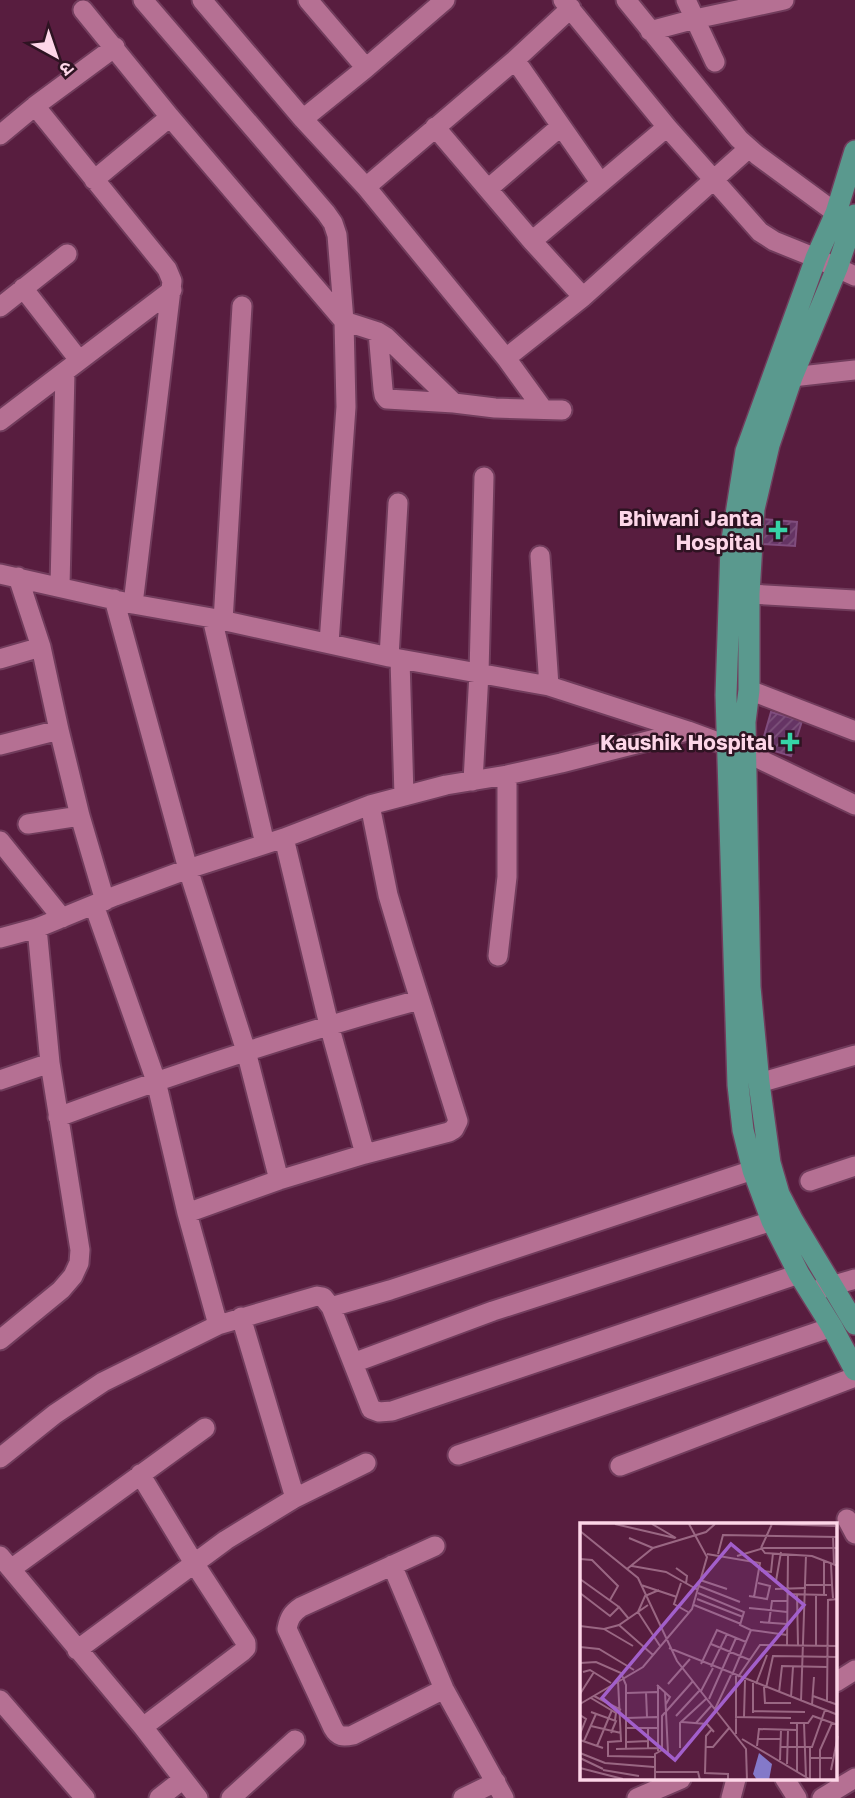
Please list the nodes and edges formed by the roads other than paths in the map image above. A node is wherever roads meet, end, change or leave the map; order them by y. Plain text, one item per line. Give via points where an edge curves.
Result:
1 (143, 0) edge
2 (202, 0) edge
3 (308, 0) edge
4 (626, 0) edge
5 (686, 0) edge
6 (784, 0) edge
7 (441, 1) edge
8 (567, 4) edge
9 (83, 10) dead end
10 (695, 19) junction
11 (650, 31) junction
12 (115, 47) junction
13 (515, 60) junction
14 (715, 62) dead end
15 (366, 68) junction
16 (35, 106) junction
17 (170, 117) junction
18 (303, 119) junction
19 (561, 126) junction
20 (435, 127) junction
21 (667, 127) junction
22 (0, 135) edge
23 (749, 148) junction
24 (855, 151) edge
25 (713, 179) junction
26 (94, 180) junction
27 (600, 182) junction
28 (366, 187) junction
29 (488, 189) junction
30 (846, 214) edge
31 (532, 241) junction
32 (67, 254) dead end
33 (816, 258) junction
34 (846, 272) edge
35 (23, 288) junction
36 (172, 290) junction
37 (583, 297) junction
38 (242, 306) dead end
39 (0, 307) edge
40 (344, 321) junction
41 (377, 331) junction
42 (506, 358) junction
43 (72, 366) junction
44 (855, 370) edge
45 (793, 377) junction
46 (454, 402) junction
47 (0, 421) edge
48 (484, 477) dead end
49 (398, 503) dead end
50 (540, 556) dead end
51 (9, 576) edge
52 (60, 586) junction
53 (749, 594) junction
54 (855, 600) edge
55 (124, 601) junction
56 (218, 619) junction
57 (329, 643) junction
58 (41, 647) junction
59 (394, 658) junction
60 (0, 659) edge
61 (479, 673) junction
62 (549, 686) junction
63 (749, 691) junction
64 (59, 730) junction
65 (688, 731) junction
66 (855, 731) edge
67 (0, 745) edge
68 (736, 749) junction
69 (507, 775) junction
70 (473, 781) junction
71 (404, 796) junction
72 (855, 804) edge
73 (370, 805) junction
74 (80, 816) junction
75 (29, 824) dead end
76 (0, 841) edge
77 (274, 841) junction
78 (188, 869) junction
79 (99, 903) junction
80 (62, 918) junction
81 (37, 928) junction
82 (0, 938) edge
83 (498, 956) dead end
84 (419, 1000) junction
85 (329, 1025) junction
86 (246, 1051) junction
87 (855, 1055) edge
88 (50, 1063) junction
89 (0, 1080) edge
90 (156, 1081) junction
91 (759, 1083) junction
92 (58, 1117) junction
93 (365, 1154) junction
94 (855, 1166) edge
95 (753, 1170) junction
96 (279, 1180) junction
97 (810, 1181) dead end
98 (187, 1213) junction
99 (772, 1221) junction
100 (855, 1279) edge
101 (804, 1283) junction
102 (832, 1285) junction
103 (331, 1307) junction
104 (241, 1317) junction
105 (855, 1324) edge
106 (218, 1325) junction
107 (832, 1327) junction
108 (0, 1340) edge
109 (353, 1363) junction
110 (855, 1370) edge
111 (855, 1377) edge
112 (205, 1428) dead end
113 (458, 1455) dead end
114 (0, 1458) edge
115 (366, 1463) dead end
116 (620, 1466) dead end
117 (141, 1474) junction
118 (295, 1497) junction
119 (435, 1546) dead end
120 (6, 1563) edge
121 (194, 1563) junction
122 (392, 1564) junction
123 (78, 1650) junction
124 (855, 1670) edge
125 (838, 1681) edge
126 (444, 1689) junction
127 (0, 1700) edge
128 (143, 1727) junction
129 (295, 1740) dead end
130 (855, 1778) edge
131 (182, 1780) junction
132 (679, 1780) edge
133 (736, 1780) edge
134 (786, 1780) edge
135 (500, 1790) edge
136 (85, 1798) edge
137 (159, 1798) edge
138 (198, 1798) edge
139 (230, 1798) edge
140 (463, 1798) edge
141 (637, 1798) edge
142 (731, 1798) edge
143 (797, 1798) edge
144 (822, 1798) edge

1 - 40 street via 333,223
2 - 18 street
3 - 15 street
4 - 11 street
5 - 10 street
6 - 10 street
7 - 15 street
8 - 13 street
8 - 21 street
9 - 12 street
10 - 11 street
10 - 14 street
11 - 23 street
12 - 16 street
12 - 17 street
13 - 19 street
13 - 20 street
15 - 18 street
16 - 22 street
16 - 26 street
17 - 26 street
17 - 40 street
18 - 28 street
19 - 27 street
19 - 29 street
20 - 28 street
20 - 29 street
21 - 25 street
21 - 27 street
23 - 25 street
23 - 30 street
24 - 30 main road
25 - 33 street via 760,232
25 - 37 street
26 - 36 street via 167,269
27 - 31 street
28 - 42 street
29 - 31 street
30 - 33 main road
30 - 34 main road
31 - 37 street
32 - 35 street
33 - 34 street
33 - 68 main road via 746,451 731,546 726,695
34 - 45 main road
35 - 39 street
35 - 43 street
36 - 43 street
36 - 55 street
37 - 42 street
38 - 56 street
40 - 41 street
40 - 57 street via 346,407
41 - 46 street
41 - 46 street via 387,399
42 - 46 street via 552,410
43 - 47 street
43 - 52 street
44 - 45 street
45 - 53 main road via 769,445 754,509
48 - 61 street
49 - 59 street
50 - 62 street
51 - 52 street
51 - 58 street
52 - 55 street
53 - 54 street
53 - 63 main road
55 - 56 street
55 - 78 street
56 - 57 street
56 - 77 street
57 - 59 street
58 - 60 street
58 - 64 street
59 - 61 street
59 - 71 street
61 - 62 street
61 - 70 street
62 - 65 street
63 - 66 street
63 - 68 main road
64 - 67 street
64 - 74 street
65 - 68 street
65 - 69 street
68 - 72 street
68 - 91 main road
68 - 95 main road via 738,1085
69 - 70 street
69 - 83 street via 507,877
70 - 71 street
71 - 73 street
73 - 77 street
73 - 84 street via 388,895
74 - 75 street
74 - 79 street
76 - 80 street
77 - 78 street
77 - 85 street
78 - 79 street
78 - 86 street
79 - 80 street
79 - 90 street
80 - 81 street
81 - 82 street
81 - 88 street
84 - 85 street
84 - 93 street via 458,1121 449,1132
85 - 86 street
85 - 93 street
86 - 90 street
86 - 96 street
87 - 91 street
88 - 89 street
88 - 92 street
90 - 92 street
90 - 98 street
91 - 102 main road via 779,1194
92 - 108 street via 79,1263 61,1290
93 - 96 street
94 - 97 street
95 - 99 main road
95 - 103 street
96 - 98 street
98 - 106 street
99 - 101 main road
99 - 109 street via 493,1311
100 - 102 street
101 - 102 street
101 - 107 main road
101 - 109 street via 392,1411 371,1409
102 - 105 main road
103 - 104 street via 317,1296
103 - 109 street
104 - 106 street
104 - 118 street
106 - 114 street via 103,1382
107 - 110 main road
107 - 113 street
111 - 116 street
112 - 117 street
115 - 118 street
117 - 120 street
117 - 121 street
118 - 121 street
119 - 122 street
120 - 123 street
121 - 123 street
121 - 128 street via 246,1647
122 - 126 street
122 - 126 street via 301,1607 293,1612 287,1629 333,1728 343,1737
123 - 128 street
124 - 125 street
126 - 135 street
127 - 136 street
128 - 131 street
129 - 139 street
130 - 144 street
131 - 137 street
131 - 138 street
132 - 141 street
133 - 142 street
134 - 143 street
135 - 140 street

